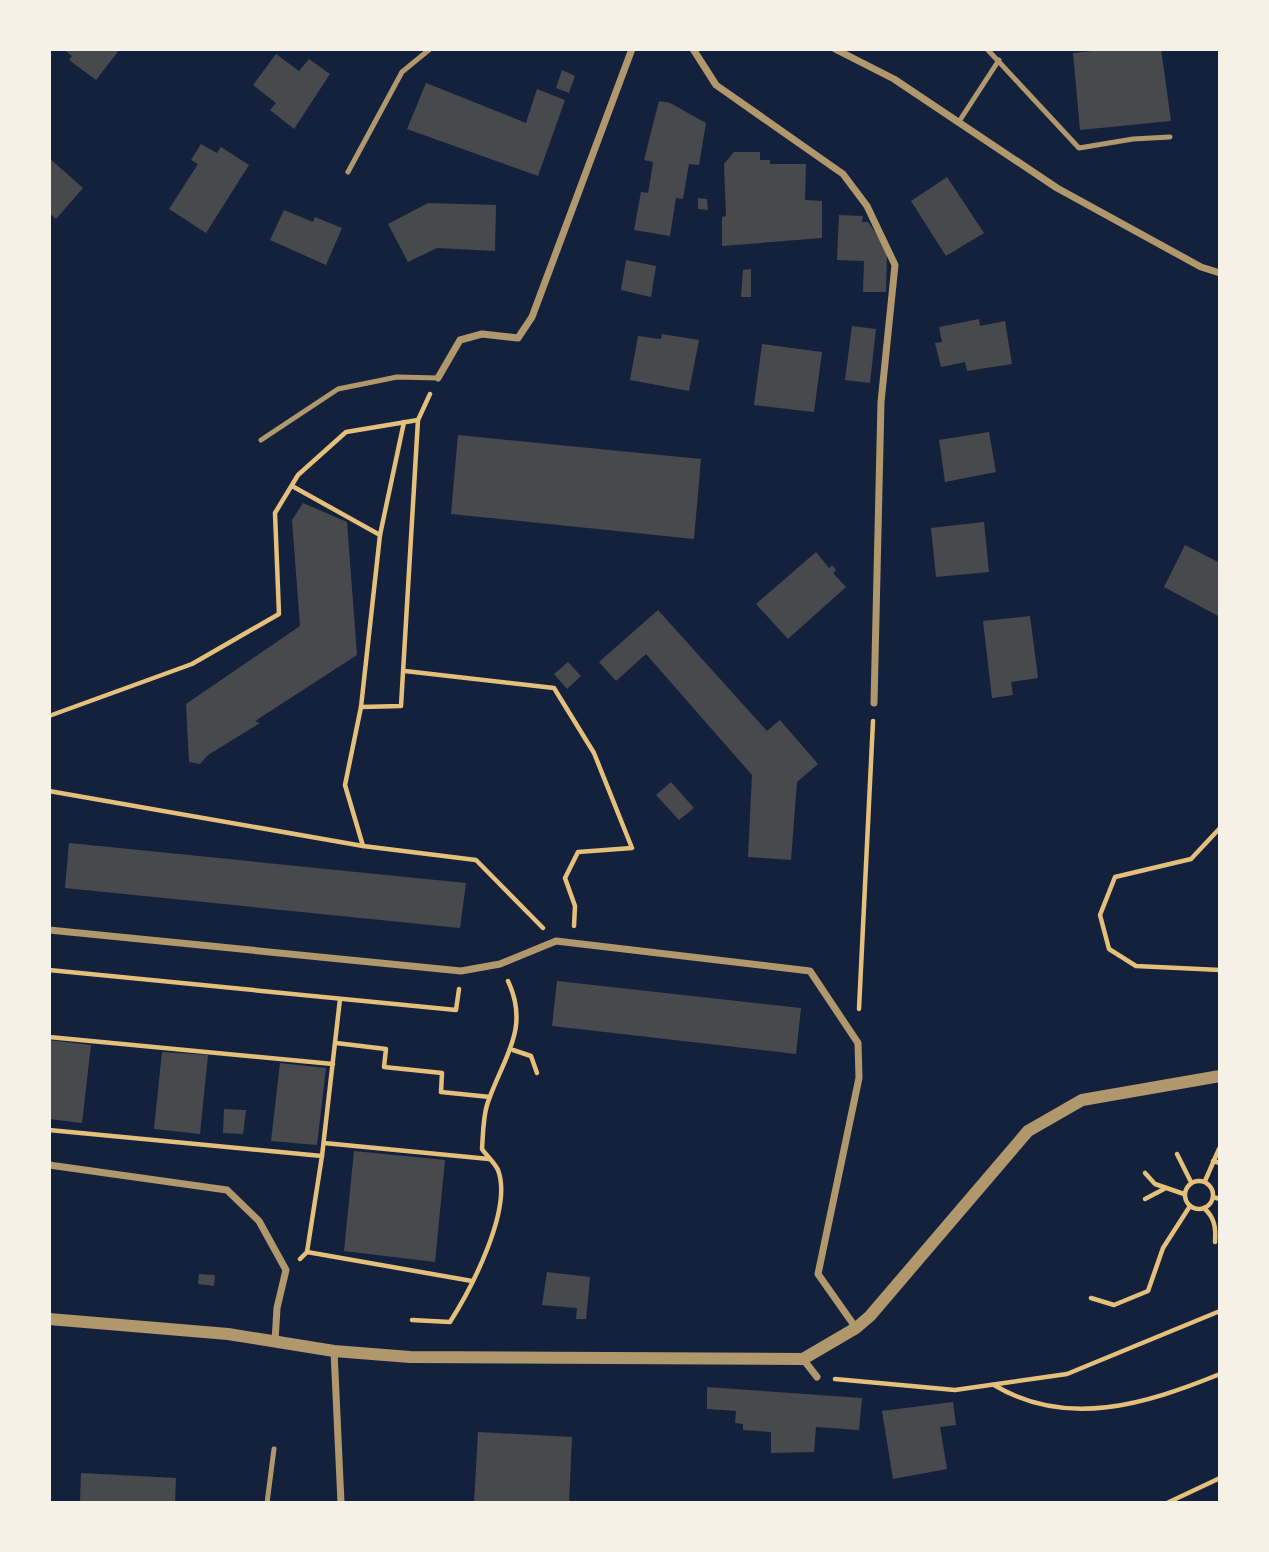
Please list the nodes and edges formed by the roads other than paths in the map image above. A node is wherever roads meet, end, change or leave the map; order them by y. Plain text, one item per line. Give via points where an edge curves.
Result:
1 (430, 49) edge
2 (632, 49) edge
3 (693, 49) edge
4 (835, 49) edge
5 (987, 49) edge
6 (999, 60) junction
7 (960, 120) junction
8 (1170, 137) dead end
9 (348, 172) dead end
10 (1220, 273) edge
11 (438, 378) joint
12 (261, 440) dead end
13 (874, 703) road end
14 (49, 930) edge
15 (1220, 1076) edge
16 (49, 1165) edge
17 (49, 1318) edge
18 (856, 1328) junction
19 (275, 1341) junction
20 (334, 1351) junction
21 (803, 1359) junction
22 (817, 1377) road end
23 (274, 1449) dead end
24 (267, 1503) edge
25 (341, 1503) edge

1 - 9 lane via 402,72
2 - 11 street via 532,317 518,338 482,334 460,340
3 - 13 street via 716,85 843,174 867,206 895,265 878,453
4 - 7 street
5 - 6 lane
6 - 7 lane
6 - 8 lane via 1079,148
7 - 10 street via 1057,188
11 - 12 lane via 397,377 338,389
14 - 18 street via 461,971 500,964 556,941 810,971 858,1043 859,1078 818,1274
15 - 18 street via 1082,1100 1028,1131
16 - 19 street via 227,1190 259,1221 286,1270
17 - 19 street
18 - 21 street
19 - 20 street
20 - 21 street via 465,1359
20 - 25 street
21 - 22 street
23 - 24 lane

